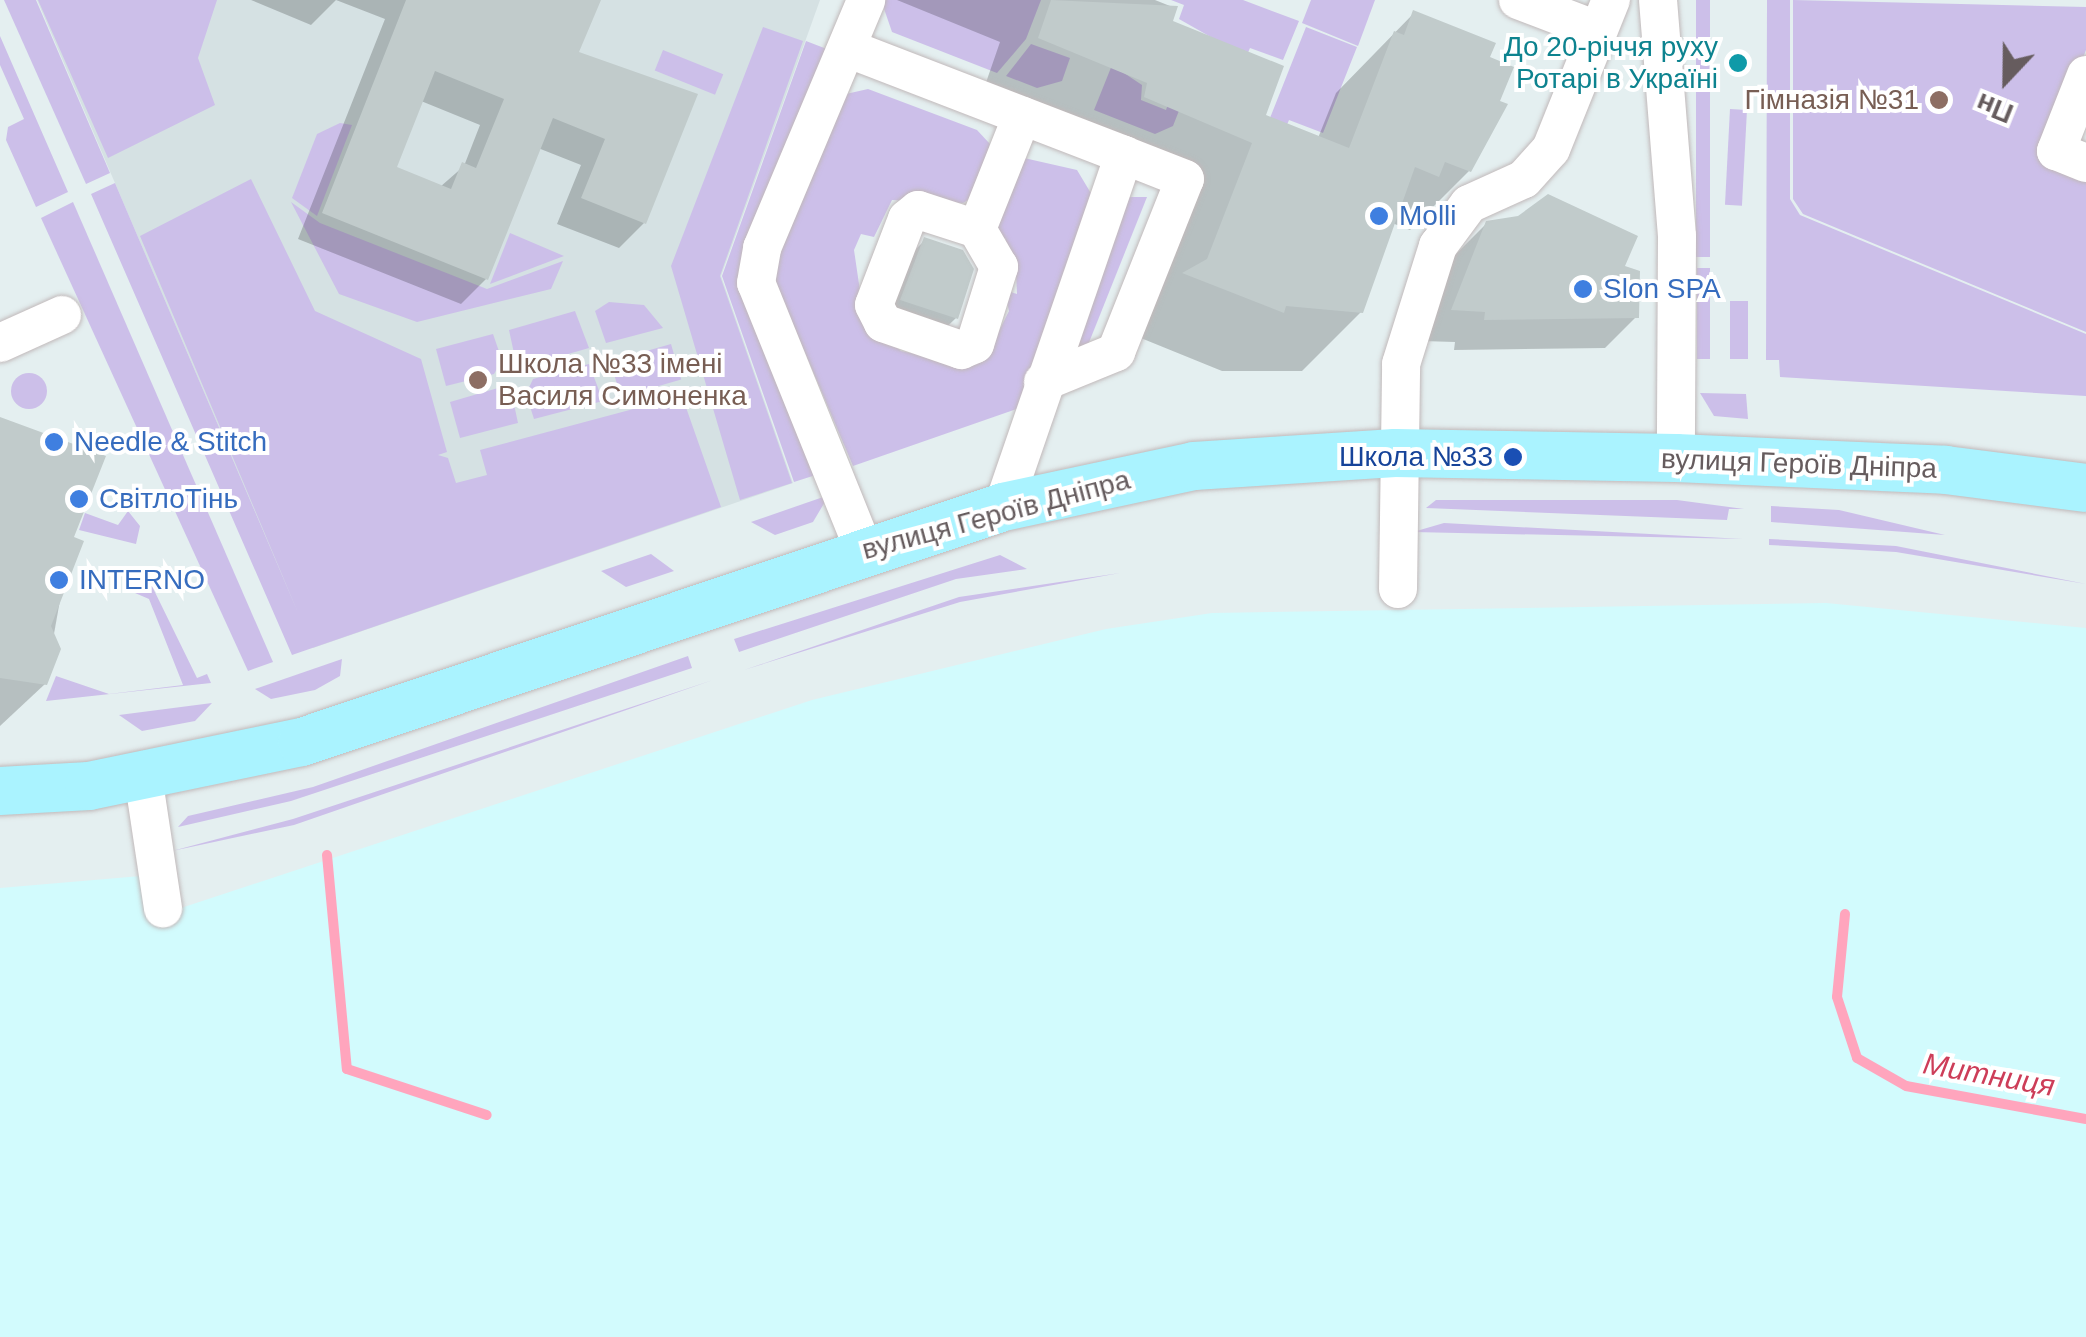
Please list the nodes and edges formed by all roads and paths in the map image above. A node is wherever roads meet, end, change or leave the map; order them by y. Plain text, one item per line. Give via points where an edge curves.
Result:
1 (866, 0) edge
2 (1518, 0) edge
3 (1658, 0) edge
4 (1604, 15) edge
5 (847, 48) junction
6 (2086, 75) edge
7 (1022, 116) junction
8 (1124, 155) junction
9 (2086, 163) edge
10 (977, 229) dead end
11 (62, 315) dead end
12 (0, 342) edge
13 (1044, 382) junction
14 (1395, 453) junction
15 (1676, 458) junction
16 (2086, 488) edge
17 (1003, 507) junction
18 (864, 550) junction
19 (1398, 589) dead end
20 (143, 776) junction
21 (0, 791) edge
22 (163, 908) dead end

1 - 5 lane
2 - 4 lane
3 - 15 lane via 1676,236
4 - 14 lane via 1551,149 1524,179 1469,204 1438,246 1406,338
5 - 7 lane
5 - 18 lane via 762,248 756,283
6 - 9 lane via 2056,151
7 - 8 lane
7 - 10 lane
8 - 13 lane
8 - 13 lane via 1186,179 1116,352
11 - 12 lane
13 - 17 lane
14 - 15 main road, вулиця Героїв Дніпра
14 - 17 main road, вулиця Героїв Дніпра via 1194,466
14 - 19 lane
15 - 16 main road, вулиця Героїв Дніпра via 1946,470
17 - 18 main road, вулиця Героїв Дніпра
18 - 20 main road, вулиця Героїв Дніпра via 386,717
20 - 21 main road, вулиця Героїв Дніпра
20 - 22 lane

